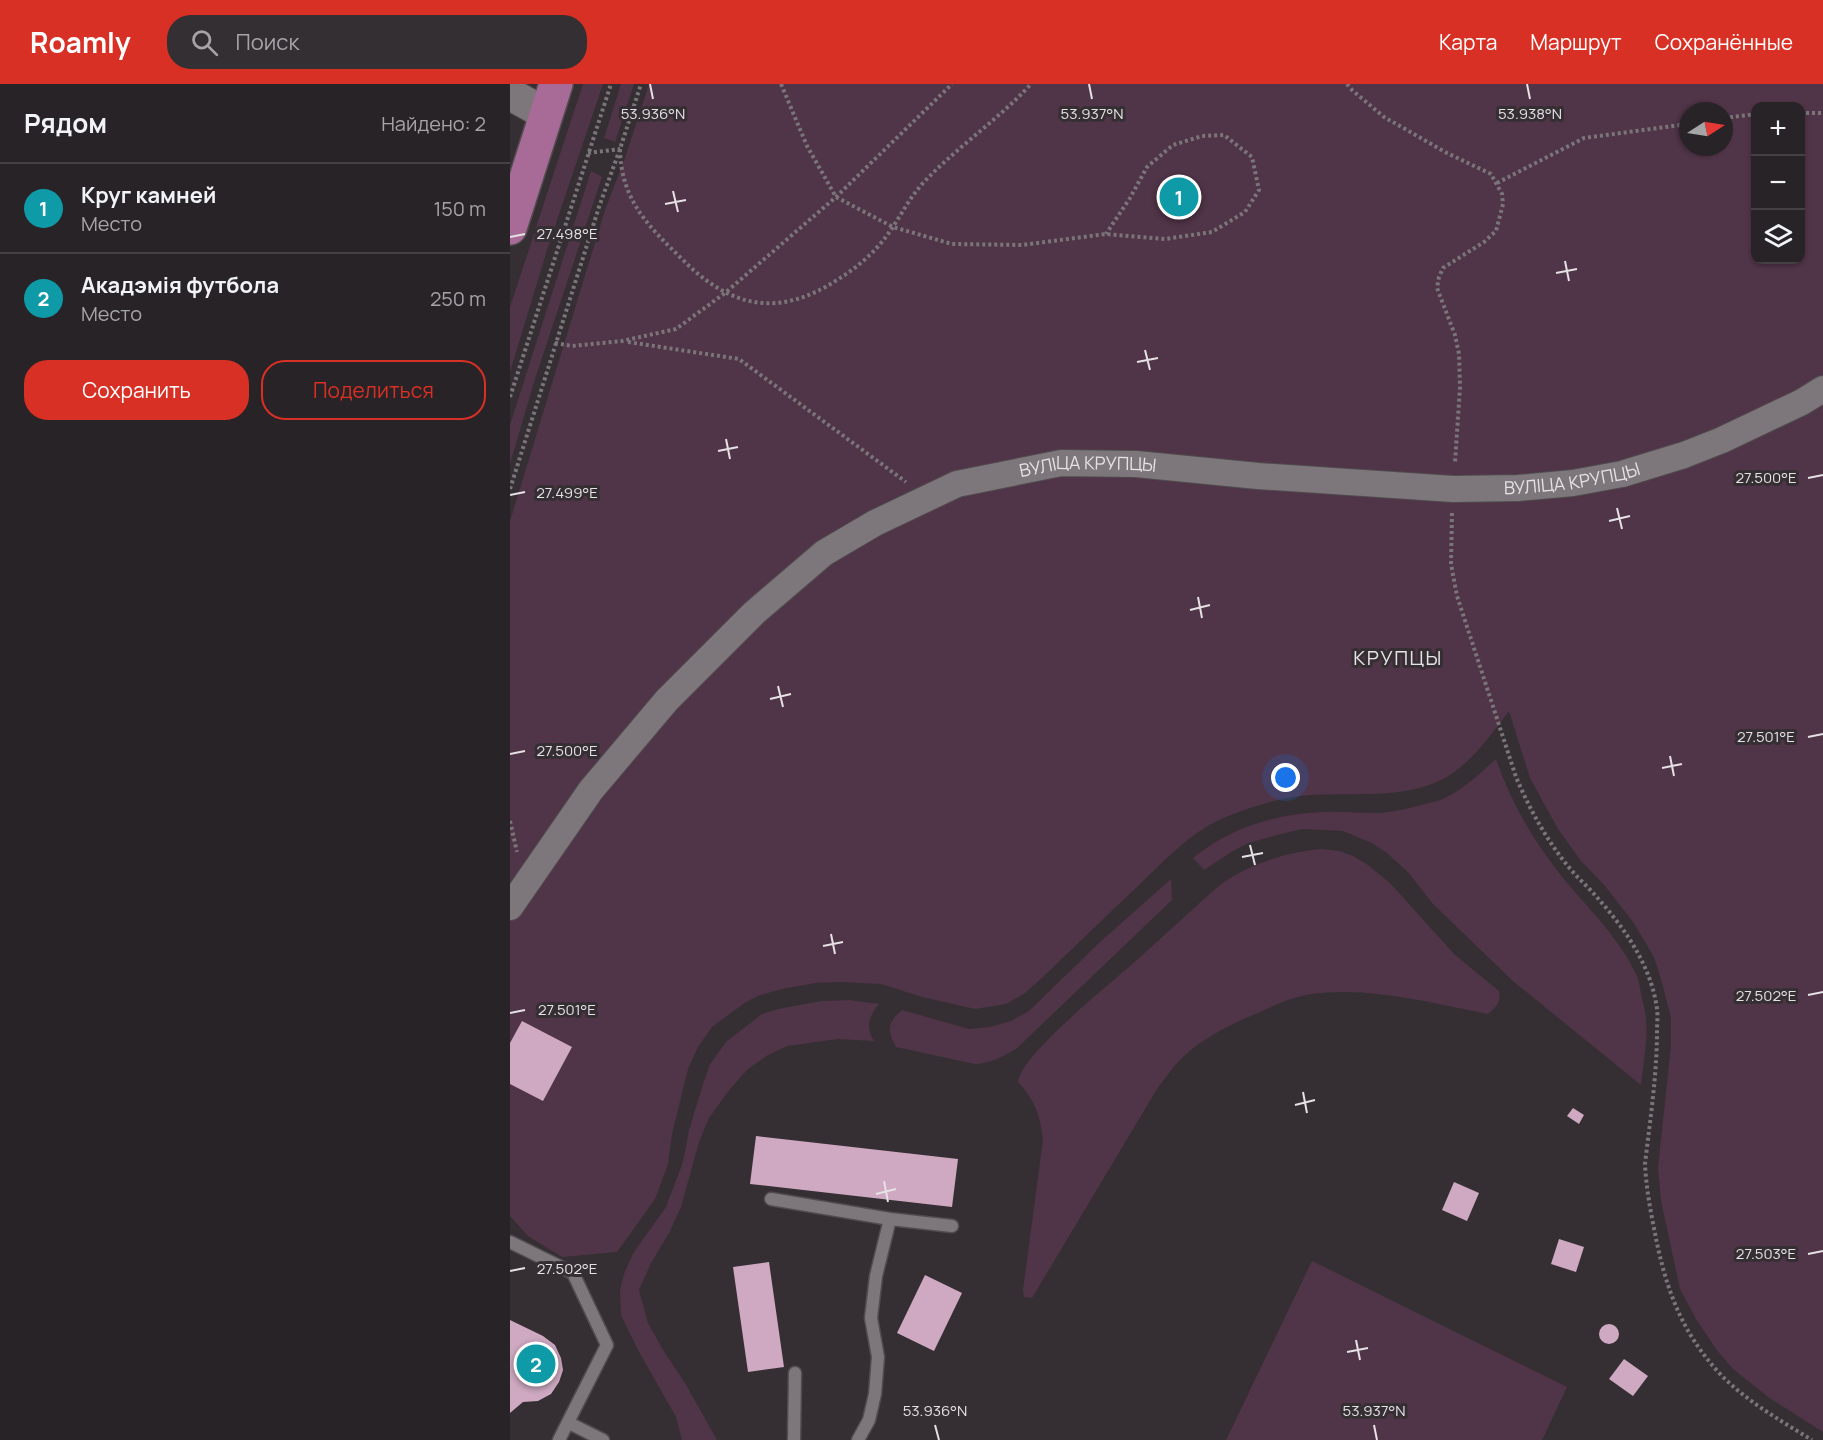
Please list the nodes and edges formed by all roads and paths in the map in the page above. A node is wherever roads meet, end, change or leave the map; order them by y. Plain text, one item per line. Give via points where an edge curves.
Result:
1 (611, 84) edge
2 (641, 84) edge
3 (781, 84) edge
4 (952, 84) edge
5 (1031, 84) edge
6 (1347, 84) edge
7 (510, 94) edge
8 (551, 99) edge
9 (1805, 113) edge
10 (1823, 113) edge
11 (1751, 115) edge
12 (1733, 117) edge
13 (1679, 125) edge
14 (620, 149) junction
15 (588, 153) junction
16 (1497, 183) junction
17 (836, 197) junction
18 (893, 227) junction
19 (510, 228) edge
20 (1106, 234) junction
21 (724, 293) junction
22 (622, 341) junction
23 (555, 343) junction
24 (1823, 389) edge
25 (510, 397) edge
26 (510, 489) edge
27 (1454, 489) junction
28 (928, 497) junction
29 (510, 907) edge
30 (771, 1199) dead end
31 (890, 1219) junction
32 (952, 1226) dead end
33 (510, 1242) edge
34 (795, 1373) dead end
35 (569, 1423) junction
36 (559, 1440) edge
37 (603, 1440) edge
38 (794, 1440) edge
39 (858, 1440) edge
40 (1812, 1440) edge

1 - 15 path
2 - 14 path
3 - 17 path via 807,146
4 - 17 path
5 - 18 path via 922,184
6 - 16 path via 1384,117 1491,174
7 - 8 street
8 - 19 main road
9 - 10 path
11 - 12 path
13 - 16 path via 1584,138
14 - 15 path
14 - 21 path via 621,167 633,203 681,258
14 - 23 path
15 - 25 path
16 - 27 path via 1503,204 1496,231 1443,268 1437,288 1459,354
17 - 18 path
17 - 21 path
18 - 20 path via 952,244 1022,245
18 - 21 path via 858,266 812,295 771,304
20 - 20 path via 1147,167 1173,145 1202,136 1224,135 1252,156 1258,190 1245,212 1212,231 1165,239
21 - 22 path via 676,329
22 - 23 path via 572,346
22 - 28 path via 739,359
23 - 26 path
24 - 27 street, ВУЛІЦА КРУПЦЫ via 1722,440 1622,474 1518,488
27 - 28 street, ВУЛІЦА КРУПЦЫ via 1136,464 1061,463 957,484
27 - 40 path via 1451,564 1457,596 1516,777 1547,837 1633,944 1646,969 1657,1010 1645,1164 1657,1248 1668,1288 1700,1350 1723,1376 1752,1401
28 - 29 street, ВУЛІЦА КРУПЦЫ via 824,553 754,613 667,700 591,790
30 - 31 lane
31 - 32 lane
31 - 39 lane via 876,1276 872,1318 878,1357 875,1394 869,1420
33 - 35 lane via 573,1273 607,1345
34 - 38 lane
35 - 36 lane
35 - 37 lane

